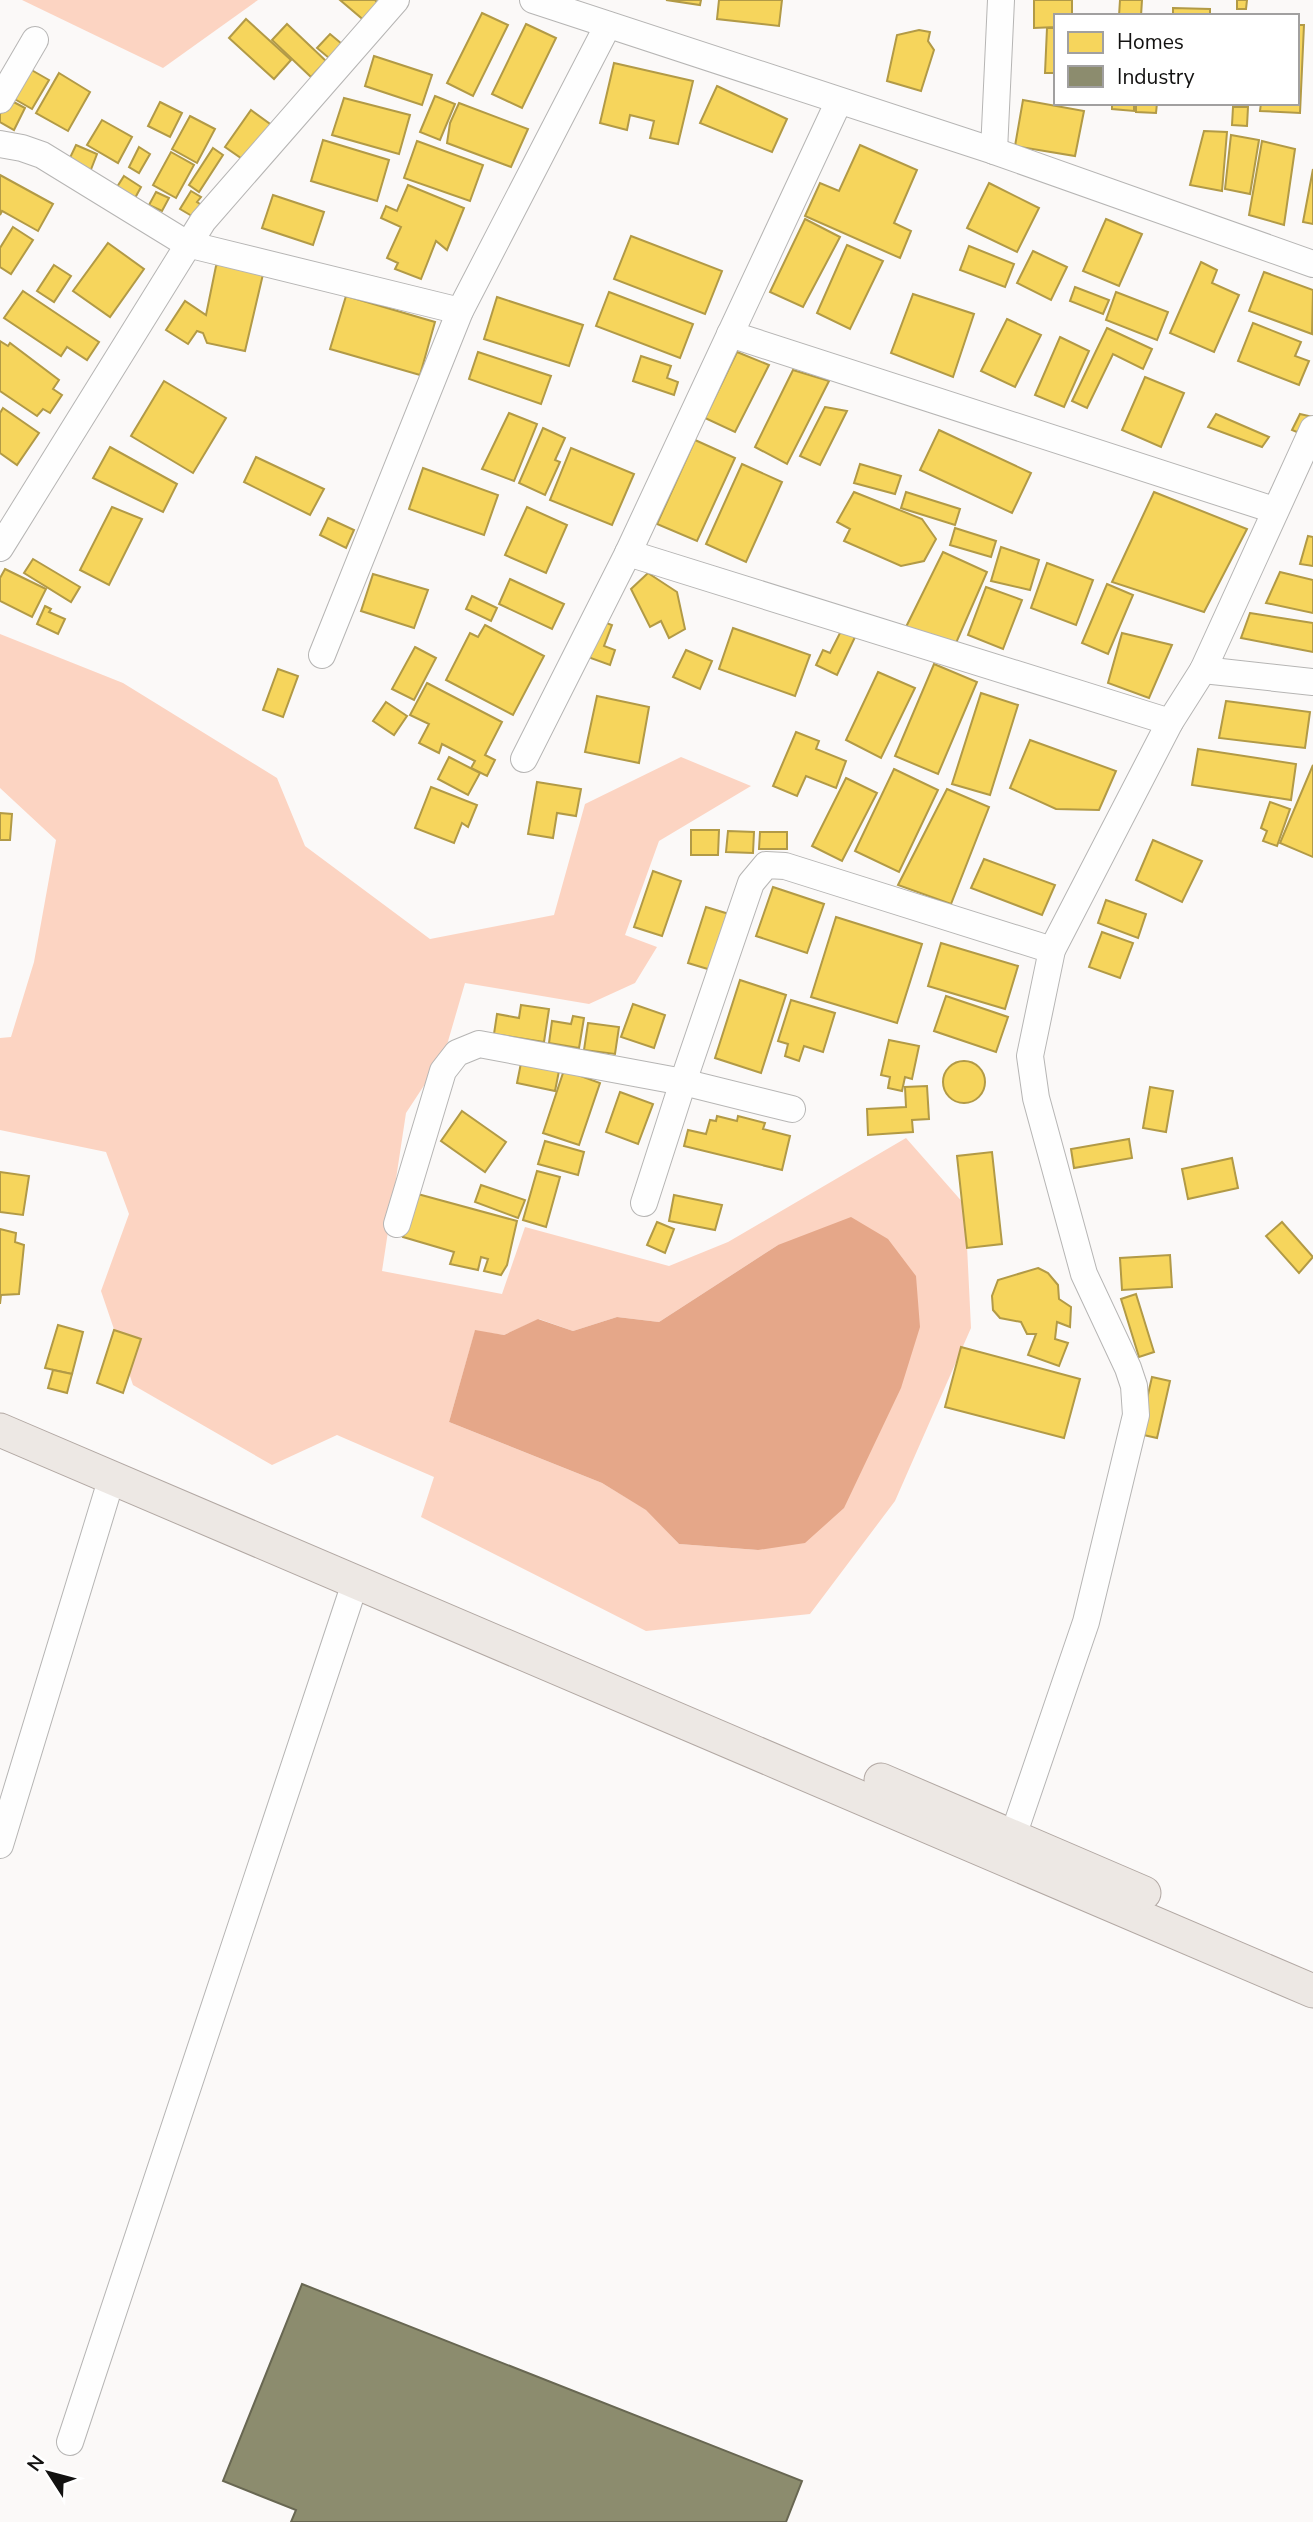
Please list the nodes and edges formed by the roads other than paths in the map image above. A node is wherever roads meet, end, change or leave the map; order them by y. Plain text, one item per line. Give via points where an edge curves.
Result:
1 (396, 0) edge
2 (533, 0) edge
3 (1001, 0) edge
4 (608, 25) junction
5 (35, 40) dead end
6 (0, 100) edge
7 (839, 100) junction
8 (0, 144) edge
9 (994, 151) junction
10 (187, 244) junction
11 (1313, 264) edge
12 (460, 311) junction
13 (730, 334) junction
14 (1313, 429) edge
15 (1274, 510) junction
16 (0, 548) edge
17 (628, 553) junction
18 (322, 654) dead end
19 (1203, 670) junction
20 (1313, 682) edge
21 (1170, 722) junction
22 (524, 759) dead end
23 (1052, 950) junction
24 (683, 1082) junction
25 (792, 1109) dead end
26 (644, 1203) dead end
27 (397, 1224) dead end
28 (0, 1407) edge
29 (0, 1430) edge
30 (112, 1477) junction
31 (356, 1580) junction
32 (1013, 1836) junction
33 (0, 1845) edge
34 (1313, 1966) edge
35 (1313, 1991) edge
36 (70, 2442) dead end

1 - 10 street
2 - 4 street
3 - 9 street
4 - 7 street
4 - 12 street
5 - 6 street
7 - 9 street
7 - 13 street
8 - 10 street via 41,155
9 - 11 street
10 - 12 street
10 - 16 street
12 - 18 street
13 - 15 street
13 - 17 street
14 - 15 street
15 - 19 street
17 - 21 street
17 - 22 street
19 - 20 street
19 - 21 street
21 - 23 street
23 - 24 street via 785,866 766,865 751,883
23 - 32 street via 1030,1056 1036,1098 1084,1274 1128,1368 1136,1415 1086,1622
24 - 25 street
24 - 26 street
24 - 27 street via 479,1044 457,1054 443,1071
28 - 32 main road
29 - 30 main road
30 - 31 main road
30 - 33 street
31 - 35 main road
31 - 36 street
32 - 34 main road

